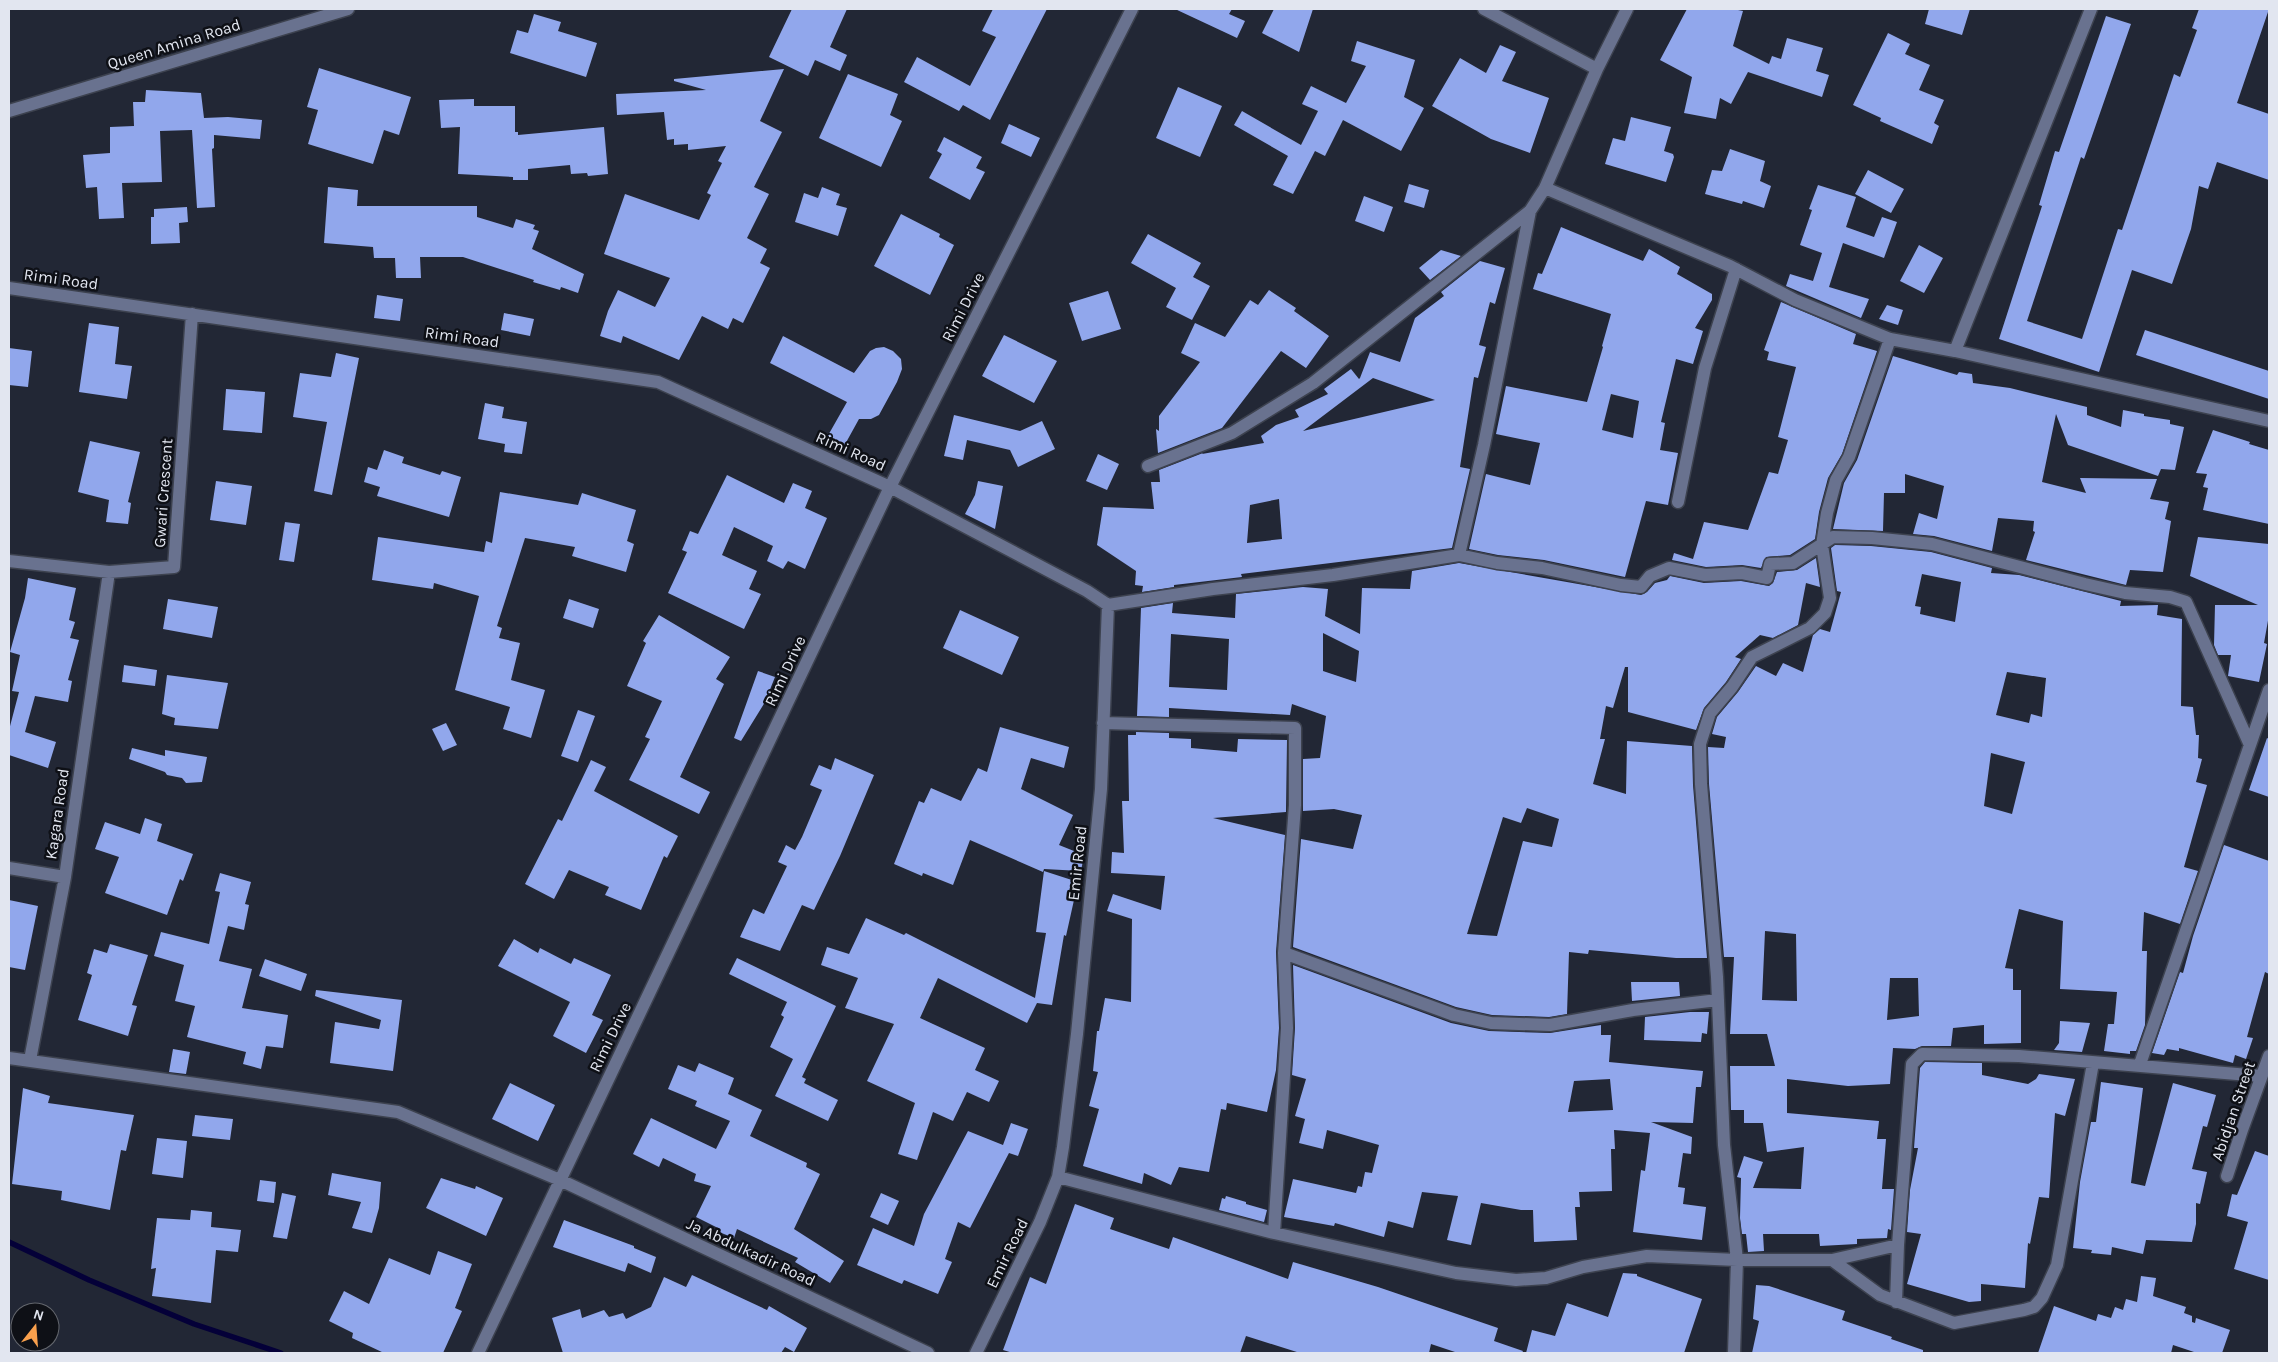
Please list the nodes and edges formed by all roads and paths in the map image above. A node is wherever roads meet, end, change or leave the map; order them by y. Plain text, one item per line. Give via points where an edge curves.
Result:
1 (348, 9) edge
2 (1132, 9) edge
3 (1484, 9) edge
4 (1627, 9) edge
5 (2091, 9) edge
6 (1597, 70) junction
7 (9, 111) edge
8 (1545, 188) junction
9 (1530, 211) junction
10 (1736, 269) junction
11 (9, 288) edge
12 (192, 314) junction
13 (1890, 339) junction
14 (1954, 351) junction
15 (2269, 420) edge
16 (1148, 466) dead end
17 (890, 487) junction
18 (1678, 502) dead end
19 (1822, 545) junction
20 (1459, 555) junction
21 (9, 560) edge
22 (109, 572) junction
23 (1108, 604) junction
24 (2269, 690) edge
25 (1103, 723) junction
26 (2250, 746) junction
27 (9, 868) edge
28 (64, 877) junction
29 (1284, 953) junction
30 (1718, 1000) junction
31 (2269, 1056) edge
32 (9, 1058) edge
33 (30, 1060) junction
34 (2093, 1063) junction
35 (2140, 1064) junction
36 (2261, 1076) junction
37 (2227, 1176) dead end
38 (1058, 1177) junction
39 (560, 1180) junction
40 (1274, 1233) junction
41 (1898, 1245) junction
42 (1738, 1260) junction
43 (1832, 1260) junction
44 (1896, 1302) junction
45 (478, 1353) edge
46 (928, 1353) edge
47 (976, 1353) edge
48 (1734, 1353) edge

1 - 7 street, Queen Amina Road
2 - 17 street, Rimi Drive
3 - 6 street
4 - 6 street
5 - 14 street
6 - 8 street
8 - 9 street
8 - 10 street
9 - 16 street via 1313,382 1232,434
9 - 20 street
10 - 13 street via 1795,300
10 - 18 street via 1705,368
11 - 12 street, Rimi Road
12 - 17 street, Rimi Road via 658,382
12 - 22 street, Gwari Crescent via 174,567
13 - 14 street
13 - 19 street via 1849,457 1836,480
14 - 15 street
17 - 23 street
17 - 39 street, Rimi Drive
19 - 20 street via 1793,563 1770,564 1767,578 1742,573 1705,575 1669,568 1650,576 1641,587
19 - 26 street via 1833,537 1932,544 2109,590 2186,602
19 - 30 street via 1830,598 1825,613 1810,628 1752,657 1710,713 1700,744
20 - 23 street
21 - 22 street, Gwari Crescent
22 - 28 street, Kagara Road
23 - 25 street, Emir Road
24 - 26 street
25 - 29 street via 1295,728 1295,804
25 - 38 street, Emir Road via 1100,790 1078,1024
26 - 35 street
27 - 28 street
28 - 33 street, Kagara Road
29 - 30 street via 1454,1015 1491,1023 1550,1025
29 - 40 street via 1287,1028
30 - 42 street via 1724,1145
31 - 36 street, Abidjan Street
32 - 33 street, Ja Abdulkadir Road
33 - 39 street, Ja Abdulkadir Road via 398,1112
34 - 35 street
34 - 41 street via 2019,1056 1922,1054 1912,1064
34 - 44 street via 2057,1265 2042,1298 2034,1307 2024,1310 1954,1323
35 - 36 street
36 - 37 street, Abidjan Street
38 - 40 street
38 - 47 street, Emir Road via 1040,1222
39 - 45 street, Rimi Drive
39 - 46 street, Ja Abdulkadir Road
40 - 42 street via 1456,1273 1516,1280 1546,1278 1583,1267 1647,1256
41 - 43 street
41 - 44 street
42 - 43 street
42 - 48 street
43 - 44 street via 1880,1295

